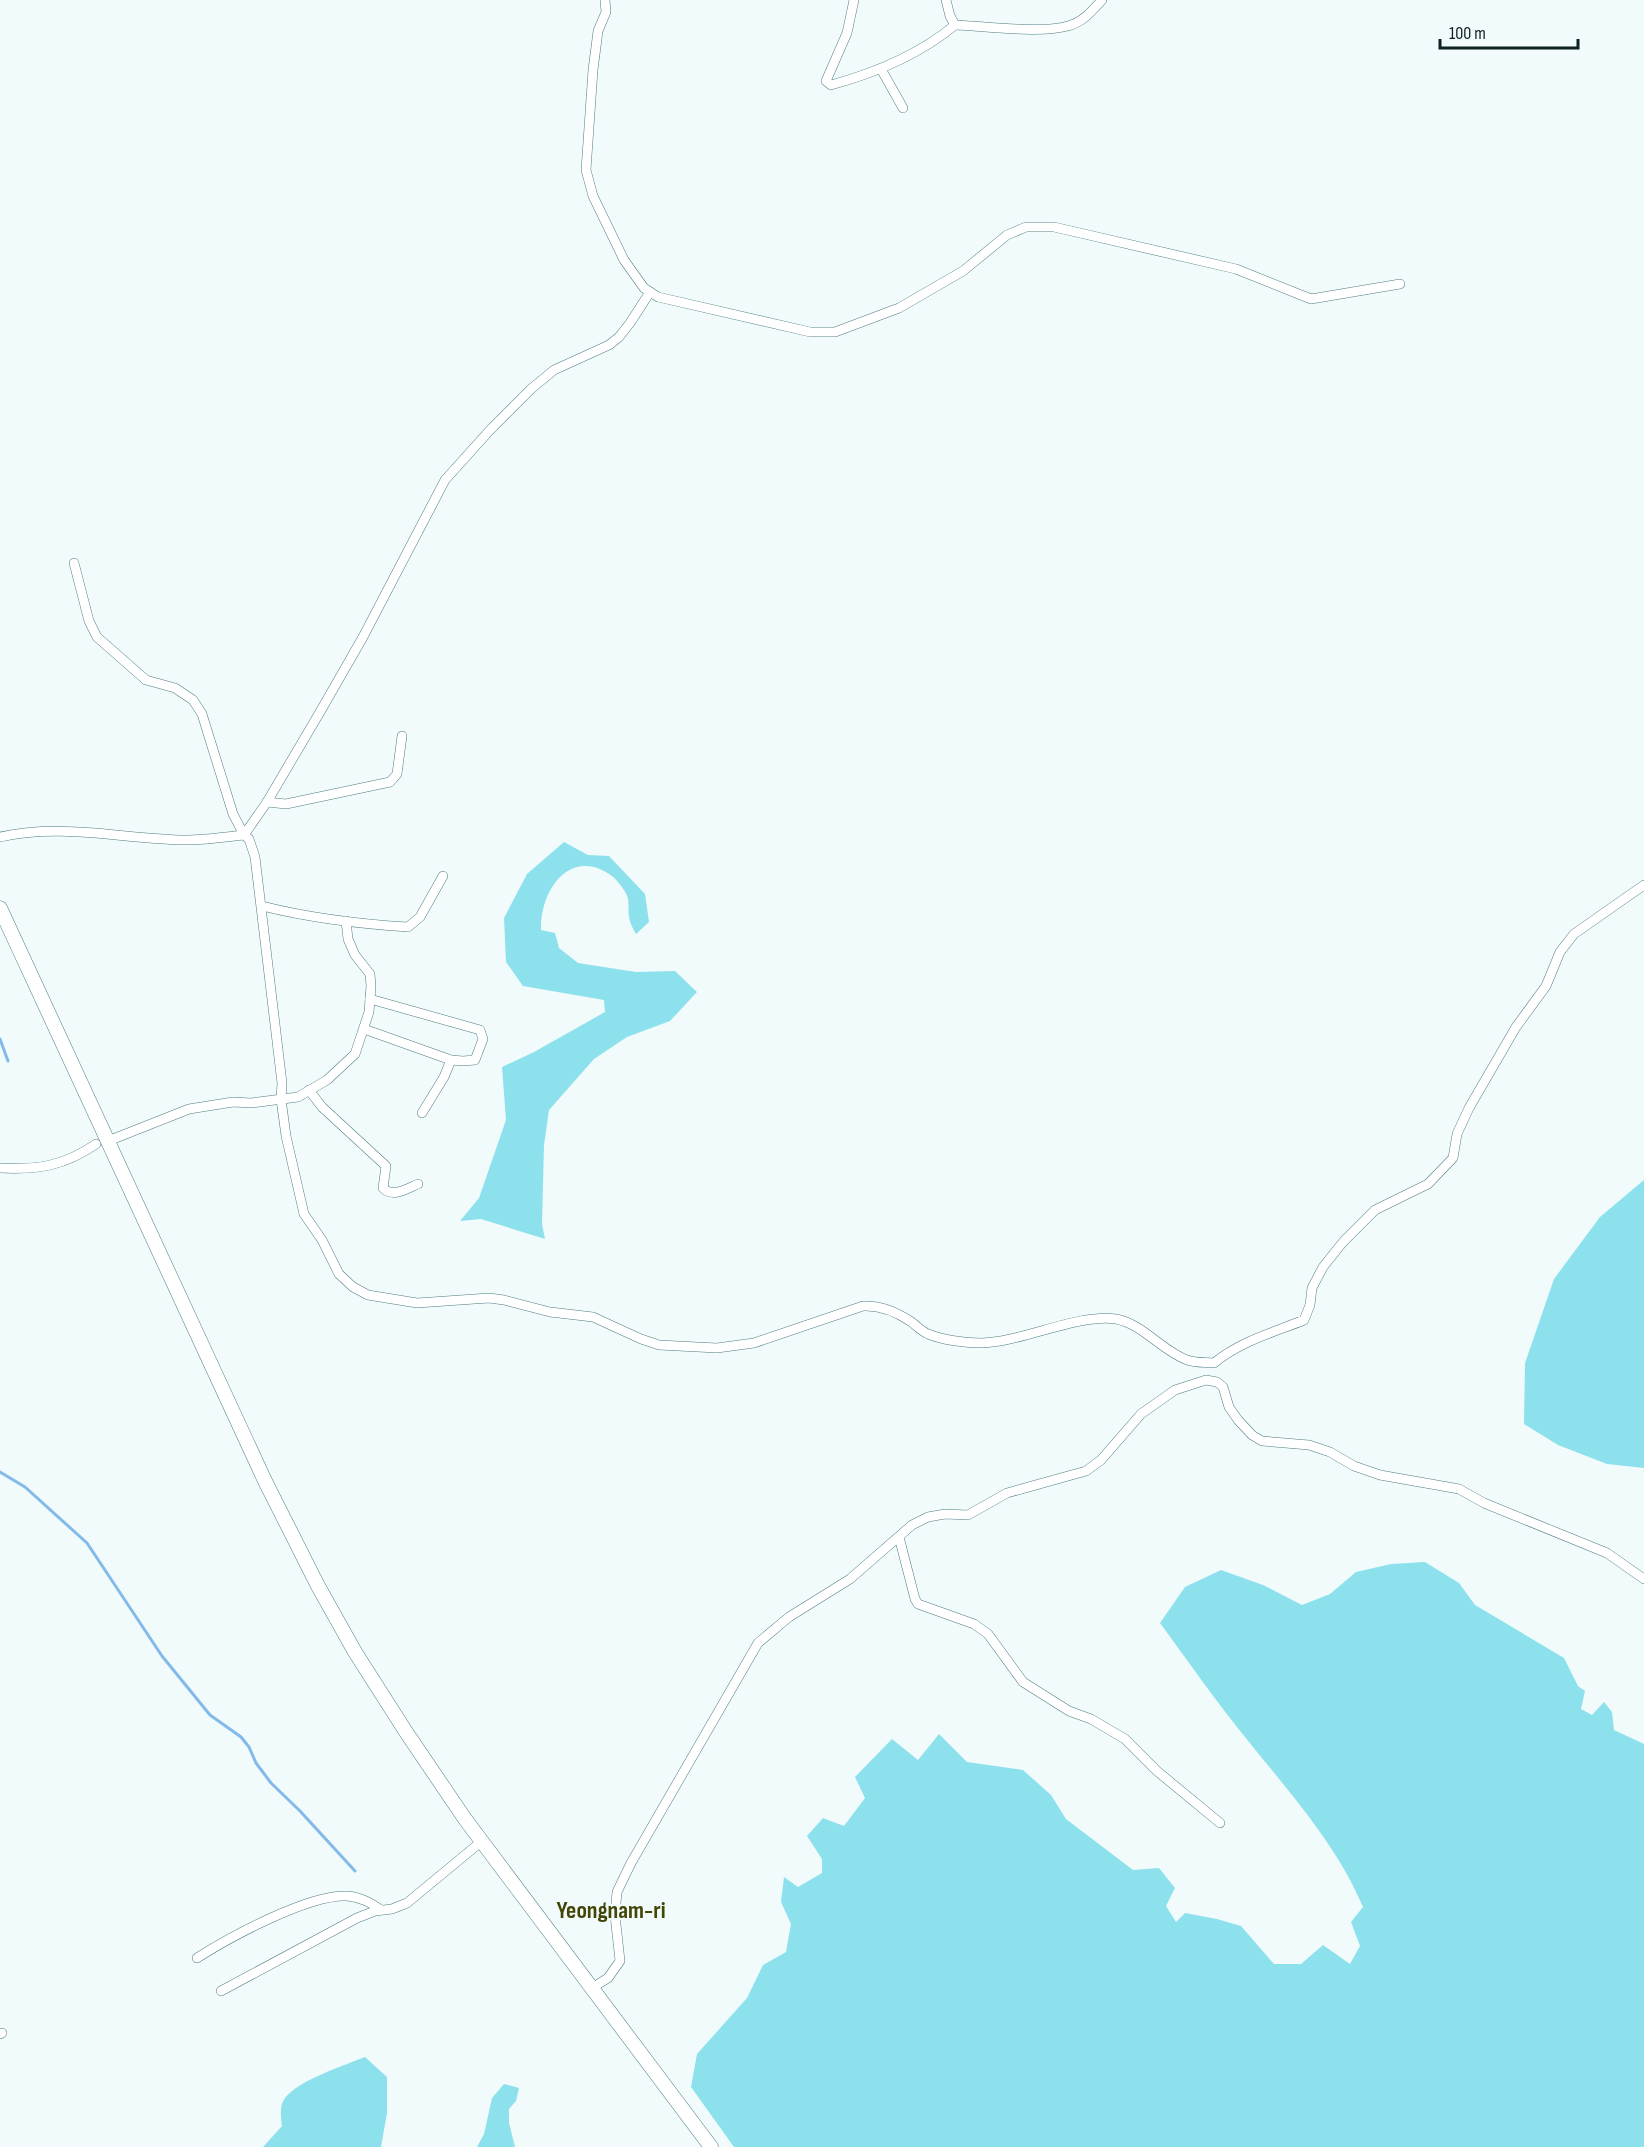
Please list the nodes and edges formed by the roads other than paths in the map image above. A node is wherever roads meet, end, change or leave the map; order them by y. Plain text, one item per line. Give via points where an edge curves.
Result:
1 (605, 0) edge
2 (854, 0) edge
3 (946, 0) edge
4 (1102, 0) edge
5 (955, 25) junction
6 (881, 69) junction
7 (903, 108) dead end
8 (1400, 284) dead end
9 (650, 292) junction
10 (74, 562) dead end
11 (402, 736) dead end
12 (267, 802) junction
13 (244, 835) junction
14 (0, 837) edge
15 (443, 876) dead end
16 (1644, 885) edge
17 (262, 906) junction
18 (0, 908) edge
19 (346, 921) junction
20 (370, 999) junction
21 (364, 1029) junction
22 (451, 1060) junction
23 (309, 1090) junction
24 (281, 1099) junction
25 (422, 1113) dead end
26 (102, 1143) junction
27 (0, 1168) edge
28 (418, 1185) dead end
29 (898, 1537) junction
30 (1644, 1579) edge
31 (1220, 1823) dead end
32 (482, 1840) junction
33 (381, 1910) junction
34 (197, 1958) dead end
35 (592, 1988) junction
36 (221, 1991) dead end
37 (711, 2147) edge

1 - 9 street via 606,12 598,31 592,70 586,170 593,196 624,260
2 - 6 street via 848,33 826,81 831,85
3 - 5 street
4 - 5 street via 1088,16 1070,25 1047,29
5 - 6 street
6 - 7 street
8 - 9 street via 1311,299 1236,269 1054,227 1026,227 1007,235 963,272 899,308 835,332 810,332
9 - 12 street via 619,337 554,370 490,430 445,480 363,637
10 - 13 street via 97,637 146,680 175,688 193,700 202,714 233,814
11 - 12 street via 397,774 390,782 286,804
12 - 13 street
13 - 14 street via 185,840 56,832
13 - 17 street via 255,857
15 - 19 street via 420,917 408,927
16 - 24 street via 1574,934 1560,952 1546,986 1516,1027 1469,1108 1457,1134 1453,1158 1428,1184 1375,1210 1343,1242 1312,1288 1304,1320 1231,1349 1214,1363 1189,1361 1115,1319 1084,1321 982,1343 926,1334 909,1320 875,1305 754,1343 717,1348 677,1347 641,1339 592,1317 550,1312 504,1300 417,1303 368,1295 339,1274 304,1214
17 - 19 street
17 - 24 street
18 - 26 main road
19 - 20 street via 355,955 370,974
20 - 21 street
20 - 22 street via 480,1030 483,1039 475,1060
21 - 22 street
21 - 23 street via 355,1054 327,1080
22 - 25 street
23 - 24 street via 298,1097
23 - 28 street via 386,1166 386,1191 397,1193
24 - 26 street via 189,1109
26 - 27 street via 54,1165
26 - 32 main road via 318,1586 406,1732
29 - 30 street via 928,1517 968,1515 1006,1493 1086,1471 1101,1460 1141,1414 1175,1390 1206,1380 1223,1387 1238,1420 1262,1441 1309,1445 1380,1475 1459,1489 1607,1553
29 - 31 street via 918,1604 974,1624 988,1634 1023,1682 1125,1739
29 - 35 street via 850,1579 789,1617 758,1643 617,1892 620,1961 608,1978
32 - 33 street via 407,1903
32 - 35 main road
33 - 34 street via 366,1900 348,1896 324,1898 248,1929
33 - 36 street via 357,1918
35 - 37 main road

